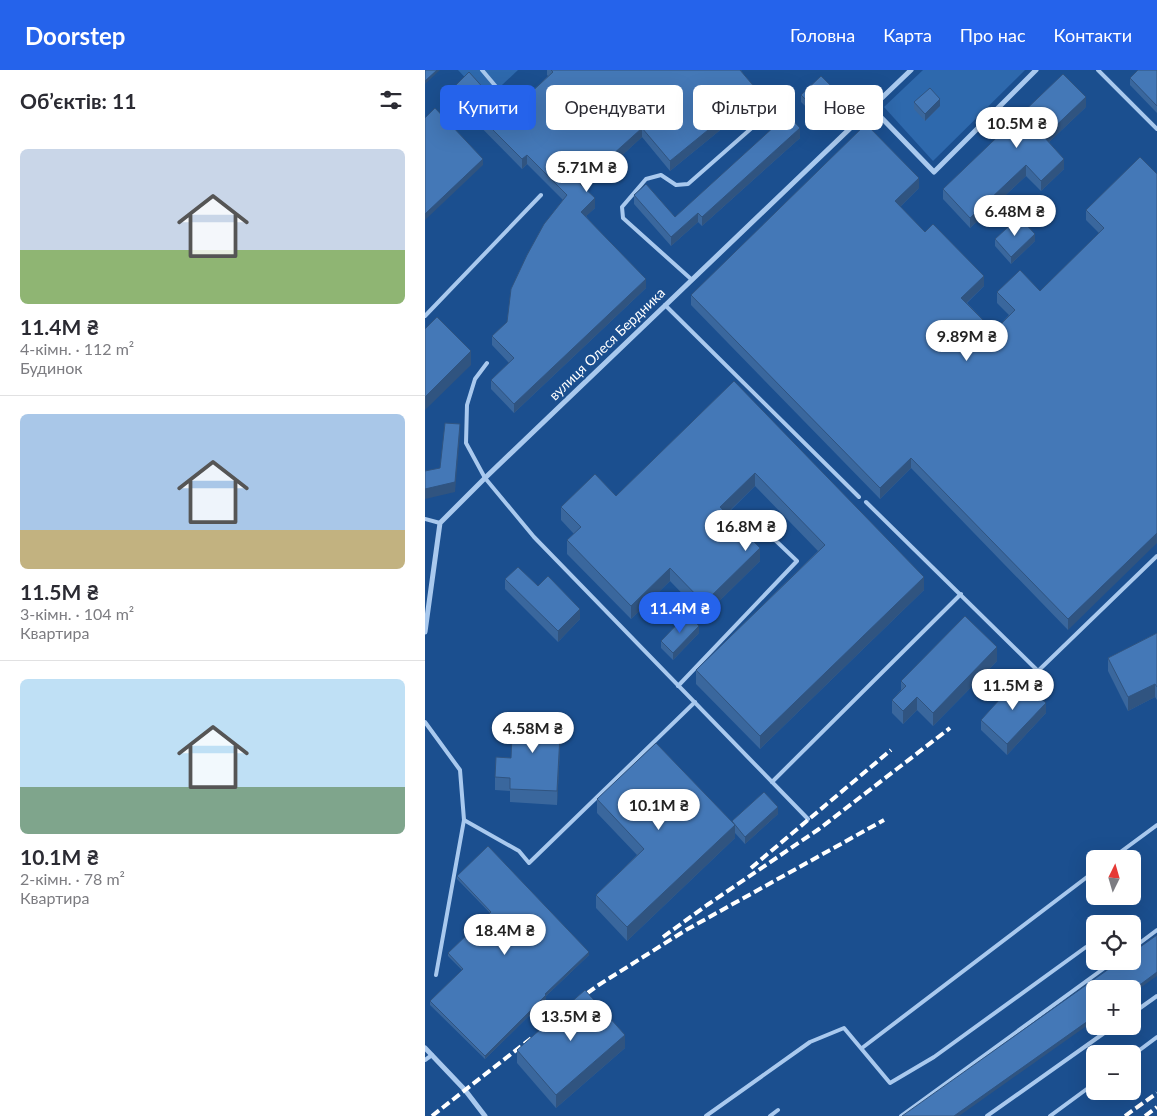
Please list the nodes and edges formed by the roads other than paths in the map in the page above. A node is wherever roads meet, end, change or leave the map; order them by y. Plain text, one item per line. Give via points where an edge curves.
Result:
1 (482, 70) edge
2 (911, 70) edge
3 (1035, 70) edge
4 (1098, 70) edge
5 (495, 85) edge
6 (883, 97) edge
7 (883, 119) edge
8 (1157, 129) edge
9 (750, 130) edge
10 (849, 130) edge
11 (541, 195) dead end
12 (691, 279) junction
13 (665, 304) junction
14 (425, 316) edge
15 (487, 363) dead end
16 (485, 478) junction
17 (859, 497) dead end
18 (866, 502) dead end
19 (751, 517) dead end
20 (425, 519) edge
21 (440, 523) junction
22 (1157, 556) edge
23 (961, 594) junction
24 (425, 632) edge
25 (678, 686) junction
26 (695, 702) junction
27 (425, 722) edge
28 (772, 782) junction
29 (808, 819) dead end
30 (464, 820) junction
31 (1157, 824) edge
32 (1123, 850) edge
33 (1086, 878) edge
34 (1157, 930) edge
35 (1141, 942) edge
36 (1086, 947) dead end
37 (1102, 970) edge
38 (436, 975) dead end
39 (1157, 996) edge
40 (1141, 1007) edge
41 (1101, 1035) edge
42 (1157, 1037) edge
43 (425, 1048) edge
44 (862, 1048) junction
45 (1141, 1049) edge
46 (431, 1055) junction
47 (425, 1060) edge
48 (1086, 1090) edge
49 (778, 1110) dead end
50 (485, 1116) edge
51 (706, 1116) edge
52 (770, 1116) edge
53 (901, 1116) edge
54 (987, 1116) edge
55 (1050, 1116) edge

1 - 5 lane
2 - 6 street, вулиця Олеся Бердника
3 - 7 street via 934,172
4 - 8 lane
9 - 12 lane via 689,184 676,185 661,176 646,179 622,207 623,218
10 - 12 street, вулиця Олеся Бердника
11 - 14 lane
12 - 13 street, вулиця Олеся Бердника
13 - 16 street, вулиця Олеся Бердника
13 - 17 lane
15 - 16 lane via 475,378 467,405 466,433 466,443
16 - 21 street, вулиця Олеся Бердника
16 - 25 lane via 534,537
18 - 23 lane
19 - 25 lane via 797,561
20 - 21 lane
21 - 24 street
22 - 23 lane via 1038,670
23 - 28 lane
25 - 26 lane
26 - 28 lane
26 - 30 lane via 529,863 519,851
27 - 30 lane via 460,770
28 - 29 lane
30 - 38 lane
31 - 32 lane
33 - 44 lane
34 - 35 lane
36 - 44 lane via 934,1057 890,1083
37 - 53 lane
39 - 40 lane
41 - 54 lane
42 - 45 lane
43 - 46 street
44 - 51 lane via 844,1028 810,1042
46 - 47 lane
46 - 50 street
48 - 55 lane
49 - 52 lane

